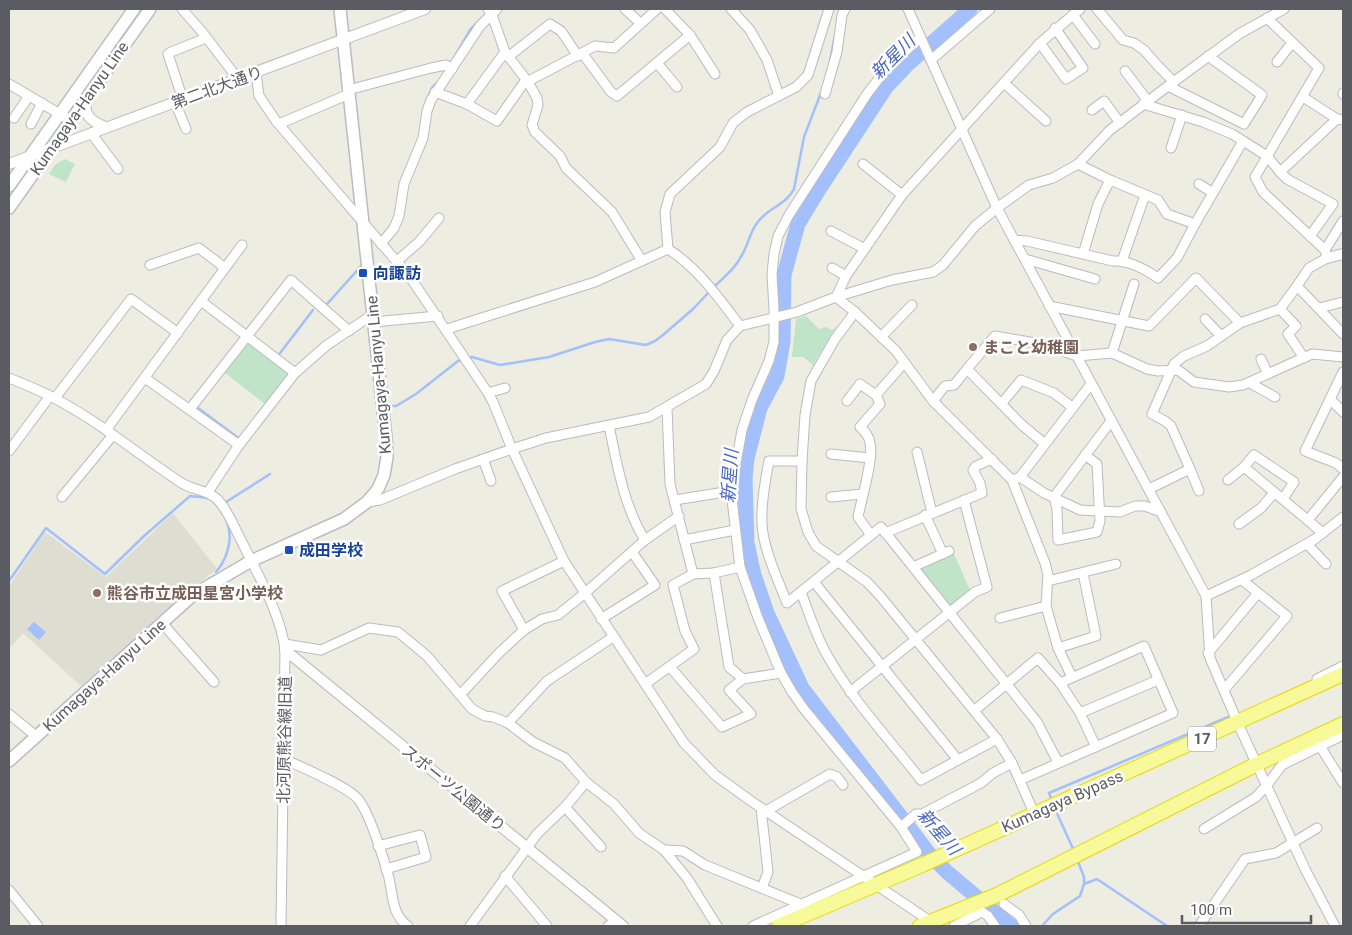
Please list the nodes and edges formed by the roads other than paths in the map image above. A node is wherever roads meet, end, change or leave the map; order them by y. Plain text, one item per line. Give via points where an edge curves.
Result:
1 (134, 9) edge
2 (150, 9) edge
3 (182, 9) edge
4 (340, 9) edge
5 (426, 9) edge
6 (625, 9) edge
7 (657, 9) edge
8 (665, 9) edge
9 (731, 9) edge
10 (829, 9) edge
11 (845, 9) edge
12 (990, 9) edge
13 (1096, 9) edge
14 (1284, 9) edge
15 (910, 10) edge
16 (493, 11) edge
17 (1076, 12) edge
18 (1267, 18) junction
19 (640, 24) junction
20 (1055, 28) junction
21 (690, 35) junction
22 (206, 38) junction
23 (343, 38) junction
24 (921, 39) junction
25 (1040, 42) junction
26 (1292, 43) junction
27 (1095, 44) dead end
28 (507, 55) junction
29 (581, 55) junction
30 (1208, 56) junction
31 (930, 60) junction
32 (657, 62) junction
33 (1277, 62) dead end
34 (452, 68) junction
35 (1125, 71) dead end
36 (256, 73) junction
37 (715, 74) dead end
38 (238, 79) junction
39 (528, 82) junction
40 (1004, 83) junction
41 (9, 84) edge
42 (1171, 84) junction
43 (678, 88) dead end
44 (349, 92) junction
45 (434, 92) junction
46 (88, 94) junction
47 (825, 94) dead end
48 (29, 96) junction
49 (779, 96) junction
50 (1302, 97) junction
51 (179, 101) junction
52 (42, 103) junction
53 (1146, 103) junction
54 (467, 104) junction
55 (1092, 110) dead end
56 (1182, 115) junction
57 (65, 117) junction
58 (14, 118) dead end
59 (1046, 120) dead end
60 (1340, 120) edge
61 (1120, 123) junction
62 (30, 124) dead end
63 (279, 124) junction
64 (105, 127) junction
65 (186, 129) dead end
66 (961, 130) junction
67 (90, 133) junction
68 (1244, 141) junction
69 (1171, 148) dead end
70 (50, 149) junction
71 (30, 156) junction
72 (1267, 156) junction
73 (9, 164) edge
74 (863, 164) dead end
75 (1078, 164) junction
76 (118, 169) dead end
77 (1280, 172) junction
78 (1110, 180) junction
79 (1199, 184) dead end
80 (9, 186) edge
81 (1213, 192) junction
82 (902, 195) junction
83 (1145, 195) junction
84 (9, 208) edge
85 (997, 208) junction
86 (439, 218) dead end
87 (1343, 221) edge
88 (364, 224) junction
89 (1195, 224) junction
90 (831, 231) dead end
91 (1310, 236) junction
92 (1014, 240) junction
93 (382, 244) junction
94 (242, 245) dead end
95 (668, 249) junction
96 (865, 249) junction
97 (1083, 254) junction
98 (1326, 254) junction
99 (1343, 254) edge
100 (1025, 259) junction
101 (396, 261) junction
102 (642, 261) junction
103 (1122, 261) junction
104 (150, 265) dead end
105 (225, 268) junction
106 (832, 268) dead end
107 (846, 276) junction
108 (1095, 279) dead end
109 (1134, 284) dead end
110 (1297, 286) junction
111 (836, 297) junction
112 (201, 301) junction
113 (1343, 302) edge
114 (912, 305) dead end
115 (1050, 306) junction
116 (1318, 308) junction
117 (1280, 309) junction
118 (856, 312) junction
119 (438, 316) junction
120 (373, 318) junction
121 (774, 318) junction
122 (1204, 319) dead end
123 (1122, 320) junction
124 (1240, 323) junction
125 (740, 326) junction
126 (447, 329) junction
127 (349, 331) junction
128 (178, 333) junction
129 (1343, 334) edge
130 (247, 336) junction
131 (1221, 336) junction
132 (881, 337) junction
133 (1112, 353) junction
134 (1077, 356) junction
135 (1343, 357) edge
136 (1304, 358) junction
137 (1262, 360) dead end
138 (904, 363) junction
139 (967, 369) junction
140 (1171, 370) junction
141 (1343, 372) edge
142 (295, 373) junction
143 (1268, 374) junction
144 (9, 378) edge
145 (145, 378) junction
146 (1250, 383) junction
147 (1090, 384) junction
148 (505, 388) dead end
149 (488, 393) junction
150 (876, 395) junction
151 (52, 397) junction
152 (1275, 397) dead end
153 (1330, 399) junction
154 (847, 401) dead end
155 (933, 401) junction
156 (1002, 403) junction
157 (1072, 407) junction
158 (667, 408) junction
159 (190, 409) junction
160 (1343, 412) edge
161 (1111, 421) junction
162 (609, 426) junction
163 (110, 433) junction
164 (1045, 444) junction
165 (239, 446) junction
166 (512, 449) junction
167 (9, 451) edge
168 (917, 452) dead end
169 (831, 454) dead end
170 (1085, 455) junction
171 (870, 458) junction
172 (483, 459) junction
173 (992, 459) junction
174 (802, 461) junction
175 (1244, 467) junction
176 (1343, 468) edge
177 (1190, 469) junction
178 (1343, 477) edge
179 (1016, 478) junction
180 (1228, 480) dead end
181 (491, 481) dead end
182 (1150, 489) junction
183 (732, 491) junction
184 (1199, 491) dead end
185 (208, 492) junction
186 (1274, 493) junction
187 (862, 494) junction
188 (62, 497) dead end
189 (831, 497) dead end
190 (1054, 497) junction
191 (1283, 499) junction
192 (675, 500) junction
193 (964, 500) junction
194 (367, 502) junction
195 (1099, 511) junction
196 (1161, 512) junction
197 (928, 514) junction
198 (679, 516) junction
199 (1343, 517) edge
200 (1308, 520) junction
201 (1239, 524) dead end
202 (735, 530) junction
203 (885, 533) junction
204 (1323, 533) junction
205 (871, 535) junction
206 (645, 540) junction
207 (684, 540) junction
208 (1307, 544) junction
209 (632, 552) junction
210 (252, 561) junction
211 (564, 561) junction
212 (838, 562) junction
213 (1116, 564) dead end
214 (1326, 564) dead end
215 (740, 567) junction
216 (913, 568) junction
217 (714, 572) junction
218 (1083, 573) junction
219 (693, 574) junction
220 (1242, 580) junction
221 (814, 582) junction
222 (1048, 582) junction
223 (801, 592) junction
224 (585, 593) junction
225 (1258, 593) junction
226 (1206, 596) junction
227 (1046, 606) junction
228 (949, 612) junction
229 (1000, 618) dead end
230 (601, 619) junction
231 (162, 623) junction
232 (524, 630) junction
233 (613, 637) junction
234 (916, 639) junction
235 (285, 647) junction
236 (1058, 648) junction
237 (1208, 653) junction
238 (883, 666) junction
239 (1343, 666) edge
240 (670, 667) junction
241 (781, 673) junction
242 (1343, 674) edge
243 (1072, 677) junction
244 (743, 679) junction
245 (1158, 680) junction
246 (214, 682) dead end
247 (1060, 683) junction
248 (645, 684) junction
249 (1007, 684) junction
250 (1224, 690) junction
251 (850, 692) junction
252 (460, 695) junction
253 (974, 710) junction
254 (1080, 713) junction
255 (9, 714) edge
256 (1236, 720) junction
257 (508, 723) junction
258 (1343, 724) edge
259 (1343, 735) edge
260 (36, 736) junction
261 (997, 739) junction
262 (1320, 746) junction
263 (1096, 747) junction
264 (284, 759) junction
265 (958, 760) junction
266 (9, 761) edge
267 (1058, 762) junction
268 (1012, 763) junction
269 (1257, 764) junction
270 (1020, 780) junction
271 (586, 782) junction
272 (1343, 783) edge
273 (843, 785) dead end
274 (1267, 785) junction
275 (565, 807) junction
276 (763, 809) junction
277 (1034, 813) junction
278 (901, 827) junction
279 (1317, 828) dead end
280 (1204, 829) dead end
281 (1294, 843) junction
282 (378, 846) junction
283 (601, 847) dead end
284 (527, 848) junction
285 (664, 850) junction
286 (386, 869) junction
287 (505, 876) junction
288 (864, 876) junction
289 (876, 885) junction
290 (762, 888) junction
291 (9, 890) edge
292 (1000, 899) junction
293 (803, 905) junction
294 (615, 924) edge
295 (929, 925) edge
296 (38, 926) edge
297 (281, 926) edge
298 (408, 926) edge
299 (472, 926) edge
300 (547, 926) edge
301 (717, 926) edge
302 (753, 926) edge
303 (779, 926) edge
304 (954, 926) edge
305 (995, 926) edge
306 (1026, 926) edge
307 (1199, 926) edge
308 (1335, 926) edge

1 - 57 main road, Kumagaya-Hanyu Line
2 - 46 main road, Kumagaya-Hanyu Line
3 - 22 street
4 - 23 main road, Kumagaya-Hanyu Line
5 - 23 street, 第二北大通り
6 - 19 street
7 - 19 street
8 - 21 street
9 - 49 street via 750,30 767,60
10 - 49 street via 808,75 796,88
11 - 47 street
12 - 31 street
13 - 42 street via 1122,40 1134,42 1144,50
14 - 18 street
15 - 24 street
16 - 28 street
16 - 34 street
17 - 20 street
17 - 27 street
18 - 26 street
18 - 30 street
19 - 29 street via 614,48 595,46
20 - 25 street
20 - 25 street via 1082,68 1066,79
21 - 32 street
21 - 37 street
22 - 38 street
22 - 51 street via 168,54
23 - 36 street, 第二北大通り
23 - 44 main road, Kumagaya-Hanyu Line
24 - 31 street
24 - 121 street via 887,68 867,94 789,215 778,236 774,254
25 - 40 street
26 - 33 street
26 - 50 street via 1319,68
28 - 29 street via 550,24 561,31
28 - 39 street
28 - 54 street
29 - 32 street via 617,96
29 - 39 street
30 - 42 street
30 - 42 street via 1262,95 1244,124
31 - 66 street
32 - 43 street
34 - 44 street via 446,65 431,68
34 - 45 street
35 - 53 street
36 - 38 street, 第二北大通り
36 - 63 street via 259,96
38 - 51 street, 第二北大通り
39 - 54 street via 523,84 497,121
39 - 102 street via 538,105 532,125 535,132 560,156 566,168 612,212
40 - 59 street
40 - 66 street
41 - 48 street
42 - 53 street
44 - 63 street
44 - 88 main road, Kumagaya-Hanyu Line
45 - 54 street
45 - 93 street via 423,138 404,184 399,216
46 - 57 main road, Kumagaya-Hanyu Line
46 - 64 street via 87,114 92,121
48 - 52 street
48 - 58 street
49 - 95 street via 733,123 720,147 670,194 665,212
50 - 60 street
50 - 72 street
51 - 64 street, 第二北大通り
51 - 65 street
52 - 57 street
52 - 62 street
53 - 56 street
53 - 61 street
55 - 61 street via 1104,102
56 - 68 street
56 - 69 street
57 - 70 main road, Kumagaya-Hanyu Line
57 - 71 main road, Kumagaya-Hanyu Line
60 - 77 street
61 - 75 street
63 - 88 street
64 - 67 street, 第二北大通り
66 - 82 street
66 - 85 street
67 - 70 street, 第二北大通り
67 - 76 street
68 - 72 street
68 - 81 street
70 - 71 street, 第二北大通り
70 - 84 main road, Kumagaya-Hanyu Line
71 - 73 street, 第二北大通り
71 - 80 main road, Kumagaya-Hanyu Line
72 - 77 street
72 - 91 street via 1255,177 1263,192
74 - 82 street
75 - 78 street
75 - 85 street via 1053,178 1029,185
77 - 91 street via 1332,204
78 - 83 street
78 - 97 street via 1098,204
79 - 81 street
81 - 89 street
82 - 96 street
83 - 89 street via 1158,200 1167,214
83 - 103 street
85 - 92 street
85 - 111 street via 975,226 943,265 933,272
86 - 101 street via 419,242
87 - 98 street
88 - 93 street
88 - 120 main road, Kumagaya-Hanyu Line
89 - 103 street via 1177,258 1158,278 1147,270
90 - 96 street
91 - 98 street
92 - 97 street
92 - 100 street
93 - 101 street
94 - 105 street
95 - 102 street
95 - 125 street via 707,283
96 - 107 street
97 - 103 street
98 - 99 street
98 - 110 street via 1309,268
100 - 108 street
100 - 115 street
101 - 119 street
102 - 126 street via 595,282
104 - 105 street via 200,248
105 - 112 street
106 - 107 street
107 - 111 street
109 - 123 street
110 - 116 street
110 - 117 street
111 - 118 street
111 - 121 street
112 - 128 street
112 - 130 street
113 - 116 street
114 - 132 street
115 - 123 street
115 - 134 street
116 - 129 street
117 - 124 street
117 - 136 street via 1296,326 1288,334
118 - 132 street
118 - 174 street via 835,339 811,381 804,416
119 - 120 street
119 - 126 street
120 - 127 street
120 - 194 main road, Kumagaya-Hanyu Line via 387,457 378,489
121 - 125 street
121 - 183 street via 774,342 742,430
122 - 131 street
123 - 124 street via 1149,326 1196,278
123 - 133 street
124 - 131 street
125 - 158 street via 727,340 706,384
126 - 149 street
127 - 130 street via 291,280
127 - 142 street
128 - 145 street
128 - 151 street via 131,299
130 - 142 street
130 - 159 street
131 - 140 street via 1184,356
132 - 138 street
133 - 134 street
133 - 140 street via 1147,369
134 - 139 street via 1041,344 995,336
134 - 147 street
135 - 136 street via 1312,354
136 - 143 street
137 - 143 street
138 - 150 street
138 - 155 street
139 - 155 street via 954,385 944,386
139 - 156 street
140 - 146 street via 1178,370 1194,382 1229,387
140 - 177 street via 1152,414 1171,426
141 - 153 street
142 - 165 street
143 - 146 street
144 - 151 street
145 - 159 street
145 - 163 street
146 - 152 street
147 - 157 street
147 - 161 street
148 - 149 street
149 - 166 street
150 - 154 street via 860,384
150 - 171 street via 880,404 860,427 867,433 871,445
151 - 163 street
151 - 167 street
153 - 160 street
153 - 176 street via 1305,451
155 - 173 street
156 - 157 street via 1021,380 1054,393
156 - 164 street
157 - 164 street
158 - 162 street via 649,417
158 - 192 street via 670,484
159 - 165 street
161 - 170 street
161 - 182 street
162 - 166 street via 546,438
162 - 206 street via 620,477 637,527
163 - 185 street via 182,484
163 - 188 street
164 - 179 street
165 - 185 street
166 - 172 street
166 - 211 street
168 - 197 street
169 - 171 street
170 - 190 street
170 - 195 street via 1097,464
171 - 187 street
172 - 181 street
172 - 194 street via 380,500
173 - 179 street
173 - 193 street via 973,470 982,493
174 - 212 street via 801,509 806,527 816,546
174 - 223 street via 769,461 762,500 762,524 768,553 787,603
175 - 180 street
175 - 186 street
175 - 191 street via 1254,455 1294,482
177 - 182 street
177 - 184 street
178 - 200 street
179 - 190 street
179 - 222 street via 1045,562
182 - 196 street
183 - 192 street
183 - 202 street
185 - 210 street, 北河原熊谷線旧道 via 225,509
186 - 191 street
186 - 201 street via 1261,508
187 - 189 street
187 - 205 street via 858,517
190 - 195 street via 1080,510
190 - 195 street via 1058,540 1097,532
191 - 200 street
192 - 198 street
193 - 197 street
193 - 228 street via 987,587
194 - 210 main road, Kumagaya-Hanyu Line via 344,519
195 - 196 street via 1120,512 1145,506
196 - 226 street
197 - 203 street
197 - 216 street via 946,552
198 - 206 street
198 - 207 street
199 - 204 street
200 - 204 street
202 - 207 street
202 - 215 street
203 - 205 street via 881,528
203 - 216 street
204 - 208 street
205 - 212 street
206 - 209 street
207 - 219 street
208 - 214 street
208 - 220 street
209 - 224 street
209 - 230 street via 656,585
210 - 231 main road, Kumagaya-Hanyu Line via 193,595
210 - 235 street, 北河原熊谷線旧道 via 276,614
211 - 224 street
211 - 232 street via 502,591
212 - 221 street
212 - 234 street via 867,582
213 - 218 street
215 - 217 street
215 - 241 street
216 - 228 street
217 - 219 street
217 - 244 street via 729,667
218 - 222 street
218 - 236 street via 1096,636
219 - 240 street via 673,585 684,631 694,649
220 - 225 street
220 - 226 street
221 - 223 street
221 - 238 street
222 - 227 street
223 - 251 street via 826,654
224 - 230 street
224 - 232 street via 558,614
225 - 237 street
225 - 250 street via 1287,616
226 - 237 street
227 - 229 street
227 - 236 street
228 - 234 street
228 - 249 street
230 - 233 street
231 - 246 street
231 - 260 main road, Kumagaya-Hanyu Line
232 - 252 street
233 - 248 street
233 - 257 street via 547,682
234 - 238 street
234 - 253 street
235 - 252 street via 321,650 369,628 398,632 427,656
235 - 264 street, 北河原熊谷線旧道
235 - 284 street, スポーツ公園通り
236 - 243 street
237 - 250 street
238 - 251 street
238 - 265 street
239 - 256 street
240 - 244 street via 722,727 750,714 729,690
240 - 248 street
241 - 244 street
241 - 278 street via 804,709
242 - 256 highway, Kumagaya Bypass / 17
243 - 245 street via 1144,646
243 - 247 street
245 - 254 street
245 - 263 street via 1173,713
247 - 249 street via 1038,658
247 - 254 street
248 - 276 street via 684,743 700,761
249 - 253 street
249 - 267 street via 1037,722
250 - 256 street
251 - 265 street via 921,780
252 - 257 street via 478,713
253 - 261 street
254 - 263 street
255 - 260 street
256 - 269 street
256 - 277 highway, Kumagaya Bypass / 17
257 - 271 street via 534,742 565,758
258 - 269 highway
259 - 262 street
260 - 266 main road, Kumagaya-Hanyu Line
261 - 265 street
261 - 268 street
262 - 272 street
262 - 274 street via 1282,765
263 - 267 street
264 - 282 street via 357,798 368,814
264 - 297 street, 北河原熊谷線旧道
267 - 270 street
268 - 270 street
268 - 278 street via 981,783 922,814 916,814
269 - 274 street
269 - 292 highway via 1076,855
270 - 277 street
271 - 275 street
271 - 285 street via 614,804 639,833
273 - 276 street via 830,774
274 - 280 street via 1256,797
274 - 281 street
275 - 283 street
275 - 284 street
276 - 288 street
276 - 290 street via 768,872
277 - 289 highway, Kumagaya Bypass / 17
278 - 288 street via 917,852
279 - 281 street
281 - 307 street via 1276,853 1245,859
281 - 308 street
282 - 286 street
282 - 286 street via 420,835 426,857
284 - 287 street
284 - 294 street, スポーツ公園通り
285 - 290 street via 683,852 704,866
285 - 301 street via 687,878
286 - 298 street via 395,910
287 - 299 street
287 - 300 street
288 - 289 street
288 - 293 street
289 - 295 street
289 - 303 highway, Kumagaya Bypass / 17
290 - 293 street
291 - 296 street
292 - 295 highway via 974,905
292 - 306 street via 1019,915
293 - 302 street
304 - 305 street via 982,912

